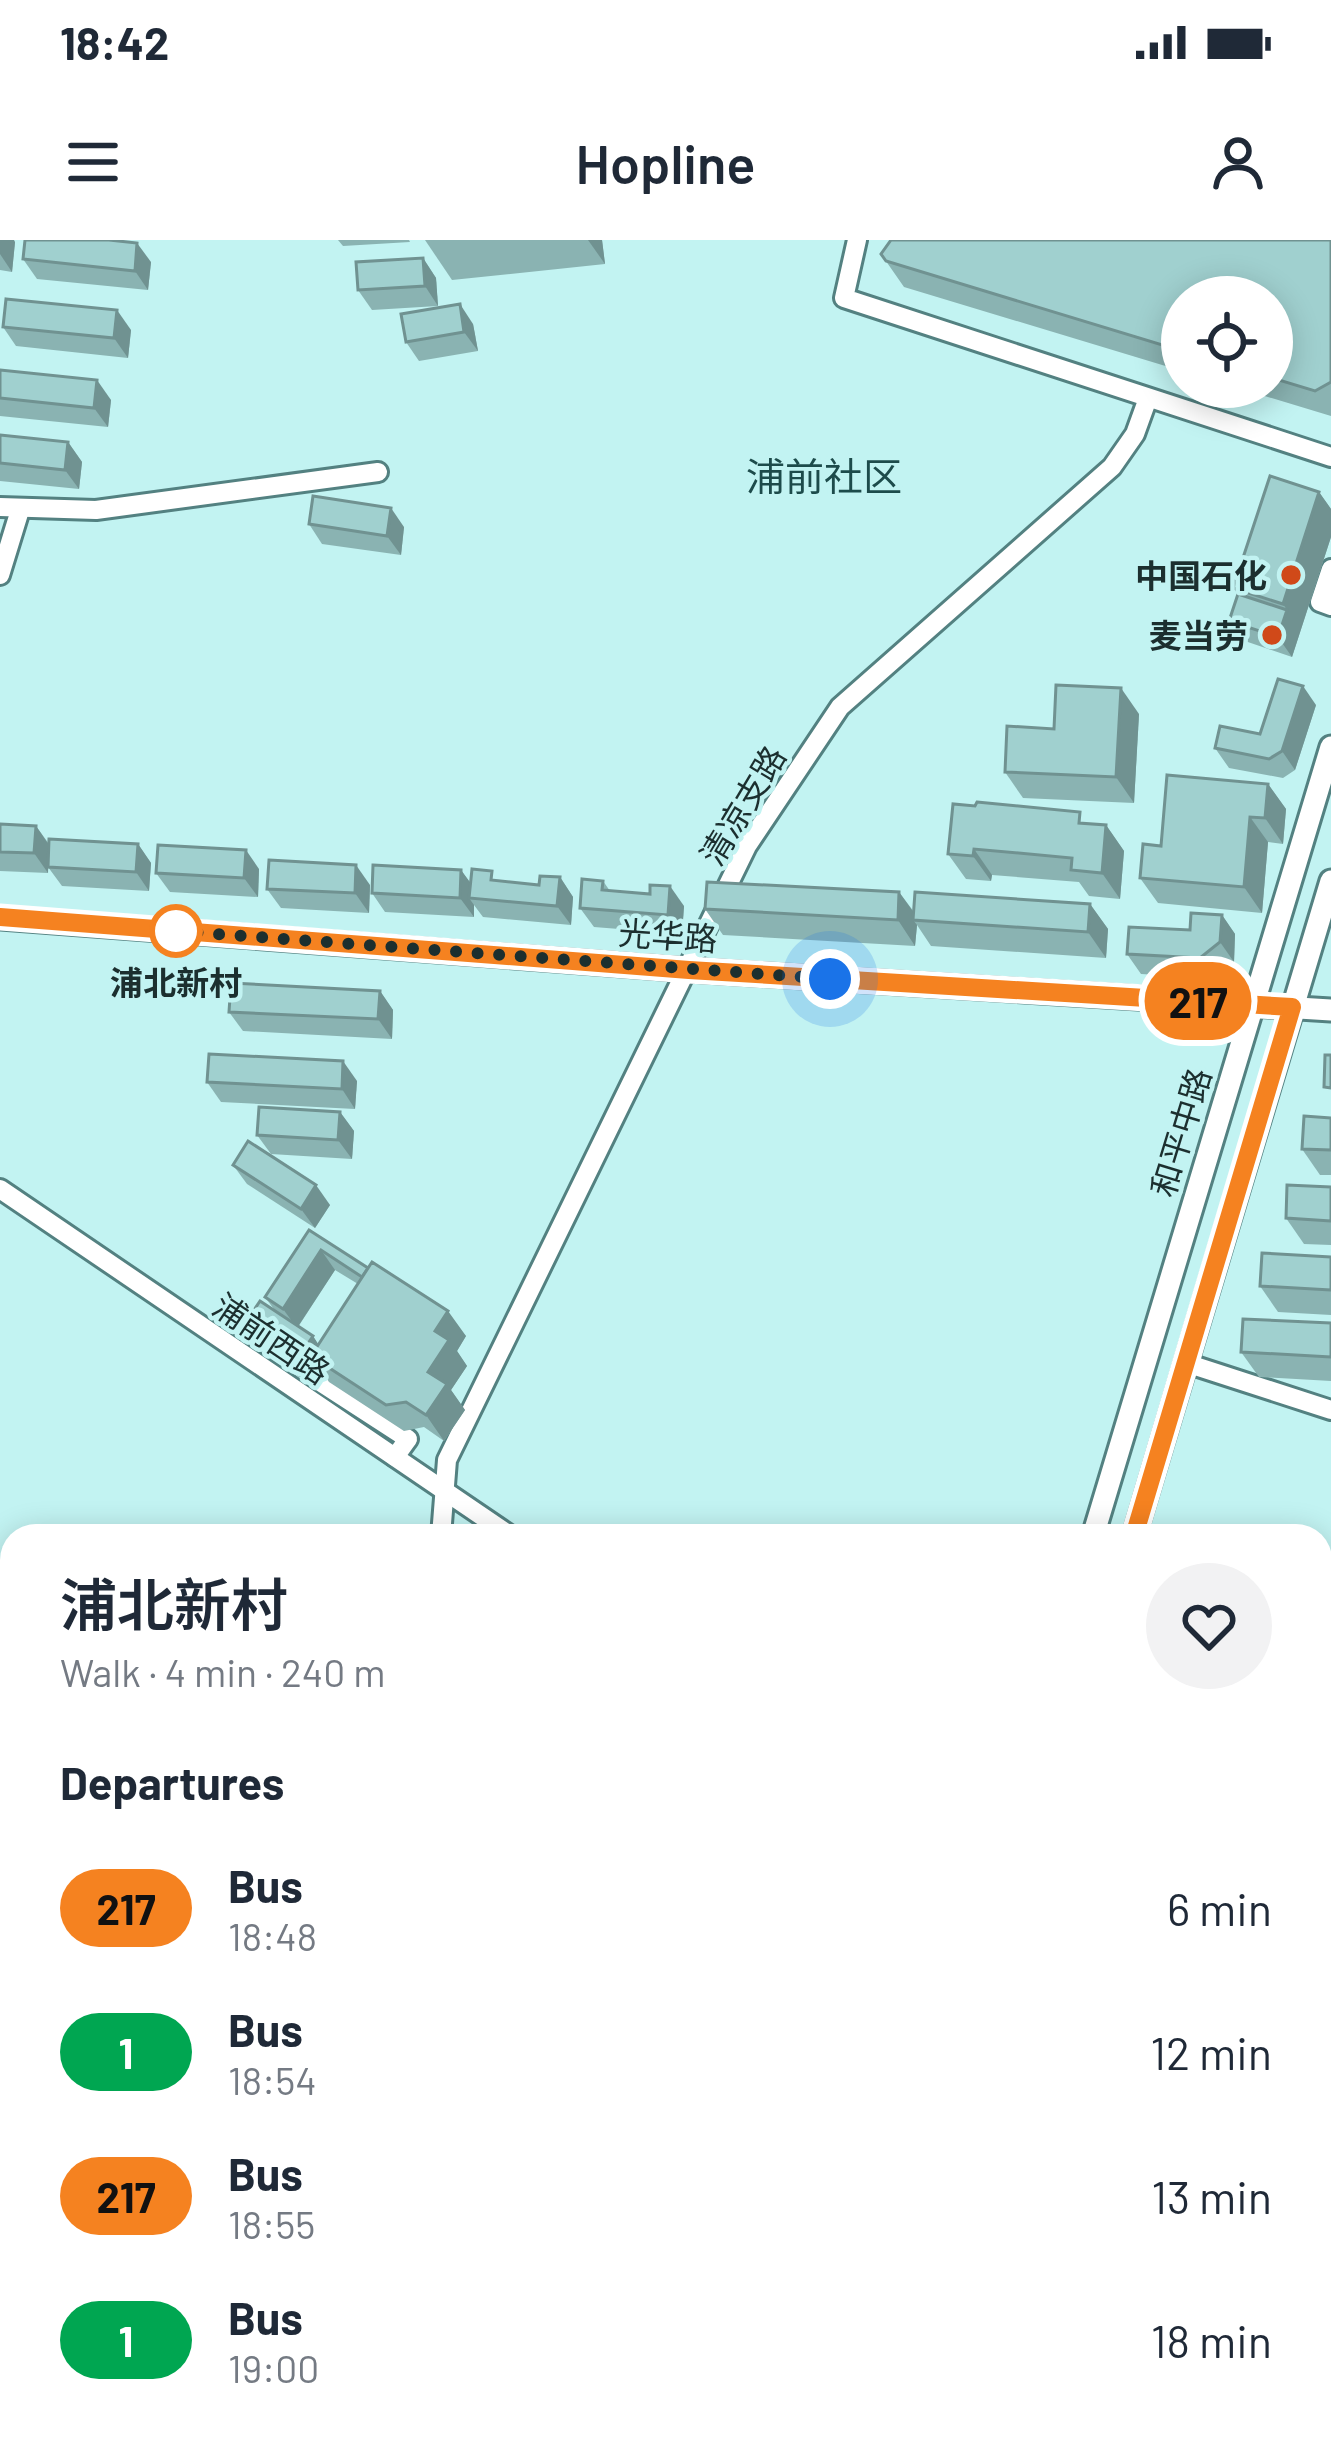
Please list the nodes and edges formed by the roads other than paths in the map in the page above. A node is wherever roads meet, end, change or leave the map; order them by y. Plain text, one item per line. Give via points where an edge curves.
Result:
1 (857, 240) edge
2 (1148, 398) junction
3 (1331, 457) edge
4 (378, 472) dead end
5 (10, 508) edge
6 (1331, 569) edge
7 (0, 574) edge
8 (1331, 606) edge
9 (1331, 747) edge
10 (1331, 880) edge
11 (0, 918) edge
12 (689, 970) junction
13 (1253, 1005) junction
14 (1292, 1007) junction
15 (1331, 1010) edge
16 (0, 1189) edge
17 (352, 1333) edge
18 (1186, 1363) junction
19 (1331, 1410) edge
20 (394, 1457) junction
21 (442, 1490) junction
22 (441, 1524) edge
23 (493, 1524) edge
24 (1097, 1524) edge
25 (1138, 1524) edge

1 - 2 street via 844,298
2 - 3 street
2 - 12 street, 清凉支路 via 1112,467 839,707 747,846
4 - 5 street via 96,510
5 - 7 street
6 - 8 street via 1320,602
9 - 13 main road, 和平中路
10 - 14 main road
11 - 12 main road, 光华路
12 - 13 main road, 光华路
12 - 21 street, 清凉支路 via 447,1460
13 - 14 main road, 光华路
13 - 24 main road, 和平中路
14 - 15 main road, 光华路
14 - 18 main road
16 - 20 street, 浦前西路
17 - 20 street via 320,1382 408,1439
18 - 19 street
18 - 25 main road
20 - 21 street, 浦前西路
21 - 22 street, 清凉支路
21 - 23 street, 浦前西路

